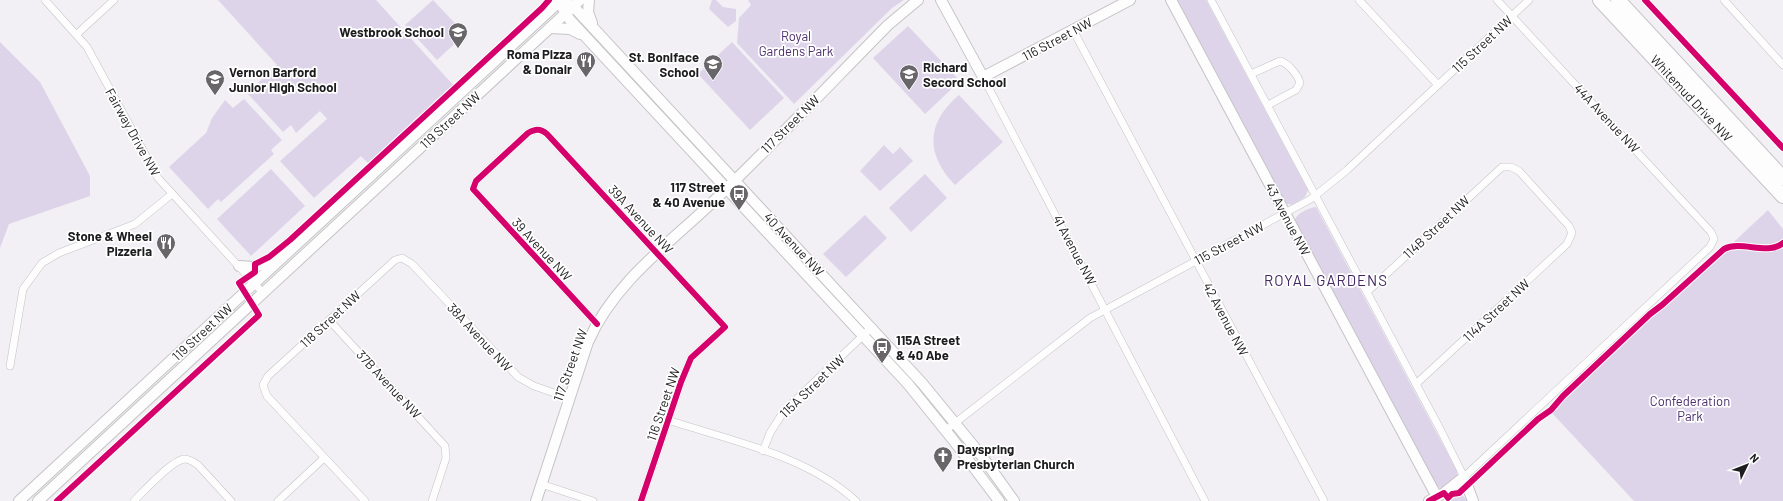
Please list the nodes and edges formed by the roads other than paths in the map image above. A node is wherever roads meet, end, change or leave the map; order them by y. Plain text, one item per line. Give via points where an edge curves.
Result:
1 (45, 0) edge
2 (114, 0) edge
3 (560, 0) edge
4 (589, 0) edge
5 (918, 0) edge
6 (941, 0) edge
7 (1130, 0) edge
8 (1171, 0) edge
9 (1211, 0) edge
10 (1359, 0) edge
11 (1496, 0) edge
12 (1529, 0) edge
13 (1600, 0) edge
14 (1618, 0) edge
15 (1724, 0) edge
16 (576, 3) edge
17 (565, 13) junction
18 (1512, 16) junction
19 (593, 27) junction
20 (550, 28) junction
21 (1073, 30) junction
22 (77, 34) junction
23 (589, 39) junction
24 (1783, 65) edge
25 (1251, 74) junction
26 (983, 77) junction
27 (1438, 85) junction
28 (1268, 105) junction
29 (1783, 178) edge
30 (734, 180) junction
31 (727, 188) junction
32 (473, 189) joint
33 (172, 194) junction
34 (1316, 196) junction
35 (1783, 196) edge
36 (1285, 213) junction
37 (1572, 233) joint
38 (658, 253) junction
39 (283, 257) junction
40 (402, 258) joint
41 (1195, 260) junction
42 (239, 266) junction
43 (254, 283) junction
44 (1367, 292) junction
45 (263, 293) junction
46 (1106, 309) junction
47 (329, 320) junction
48 (597, 324) junction
49 (725, 327) joint
50 (872, 327) junction
51 (864, 336) junction
52 (10, 366) dead end
53 (1416, 384) junction
54 (569, 398) junction
55 (668, 420) junction
56 (955, 422) junction
57 (946, 430) junction
58 (763, 451) junction
59 (324, 458) junction
60 (1464, 477) junction
61 (541, 484) junction
62 (1435, 500) edge
63 (19, 501) edge
64 (38, 501) edge
65 (134, 501) edge
66 (231, 501) edge
67 (278, 501) edge
68 (365, 501) edge
69 (432, 501) edge
70 (536, 501) edge
71 (593, 501) edge
72 (642, 501) edge
73 (856, 501) edge
74 (999, 501) edge
75 (1014, 501) edge
76 (1206, 501) edge
77 (1324, 501) edge
78 (1473, 501) edge

1 - 22 street, Fairway Drive NW
2 - 22 street
3 - 16 street, 40 Avenue NW
3 - 17 street, 40 Avenue NW
3 - 39 street, 119 Street NW
4 - 19 street via 588,12
5 - 30 street, 117 Street NW via 888,25
6 - 26 street, 41 Avenue NW
7 - 21 street, 116 Street NW
8 - 36 street, 43 Avenue NW
9 - 25 street
10 - 27 street
11 - 18 street, 44A Avenue NW
12 - 18 street, 115 Street NW
13 - 35 highway, Whitemud Drive NW
14 - 29 highway, Whitemud Drive NW
15 - 24 street
16 - 17 street, 119 Street NW
16 - 19 street, 40 Avenue NW
17 - 20 street, 119 Street NW
17 - 23 street, 40 Avenue NW
18 - 27 street, 115 Street NW
18 - 60 street, 44A Avenue NW via 1711,232 1714,239 1710,247
19 - 30 street, 40 Avenue NW
20 - 23 street via 570,29
20 - 45 street, 119 Street NW
21 - 26 street, 116 Street NW
21 - 41 street, 42 Avenue NW
22 - 33 street, Fairway Drive NW via 87,47 151,168
23 - 31 street, 40 Avenue NW
25 - 28 street
25 - 28 street via 1280,61 1298,78 1300,83 1296,90
26 - 46 street, 41 Avenue NW
27 - 34 street, 115 Street NW
28 - 34 street
30 - 31 street, 117 Street NW
30 - 50 street, 40 Avenue NW
31 - 38 street, 117 Street NW
31 - 51 street, 40 Avenue NW
32 - 38 street, 39A Avenue NW via 476,182 528,133 537,129 547,134
32 - 48 street, 39 Avenue NW
33 - 42 street, Fairway Drive NW
33 - 52 street via 135,224 59,253 42,263 23,289
34 - 36 street, 115 Street NW
34 - 44 street
36 - 41 street, 115 Street NW
36 - 62 street, 43 Avenue NW
37 - 44 street, 114B Street NW via 1568,223 1519,171 1508,166 1497,171
37 - 53 street, 114A Street NW via 1567,244
38 - 48 street, 117 Street NW via 624,285
38 - 49 street, 39A Avenue NW
39 - 42 street via 255,267
39 - 43 street, 119 Street NW
40 - 47 street, 118 Street NW via 391,263
40 - 54 street, 38A Avenue NW via 412,264 518,377 534,386
41 - 46 street, 115 Street NW
41 - 77 street, 42 Avenue NW
42 - 43 street, Fairway Drive NW
43 - 45 street, Fairway Drive NW
43 - 63 street, 119 Street NW
44 - 53 street
45 - 64 street, 119 Street NW
46 - 56 street, 115 Street NW via 1075,328
46 - 76 street, 41 Avenue NW
47 - 59 street, 118 Street NW via 268,376 263,385 267,396
47 - 69 street, 37B Avenue NW via 443,442 447,450 446,458
48 - 54 street, 117 Street NW via 588,342
49 - 55 street, 116 Street NW via 691,358
50 - 51 street, 115A Street NW
50 - 56 street, 40 Avenue NW
51 - 57 street, 40 Avenue NW
51 - 58 street, 115A Street NW via 784,411 770,433
53 - 60 street
54 - 61 street, 117 Street NW
55 - 58 street
55 - 72 street, 116 Street NW
56 - 57 street, 115 Street NW
56 - 75 street, 40 Avenue NW
57 - 74 street, 40 Avenue NW
58 - 73 street via 812,470
59 - 67 street
59 - 68 street
60 - 62 street
60 - 78 street
61 - 70 street, 117 Street NW
61 - 71 street
65 - 66 street via 173,465 185,459 198,465

